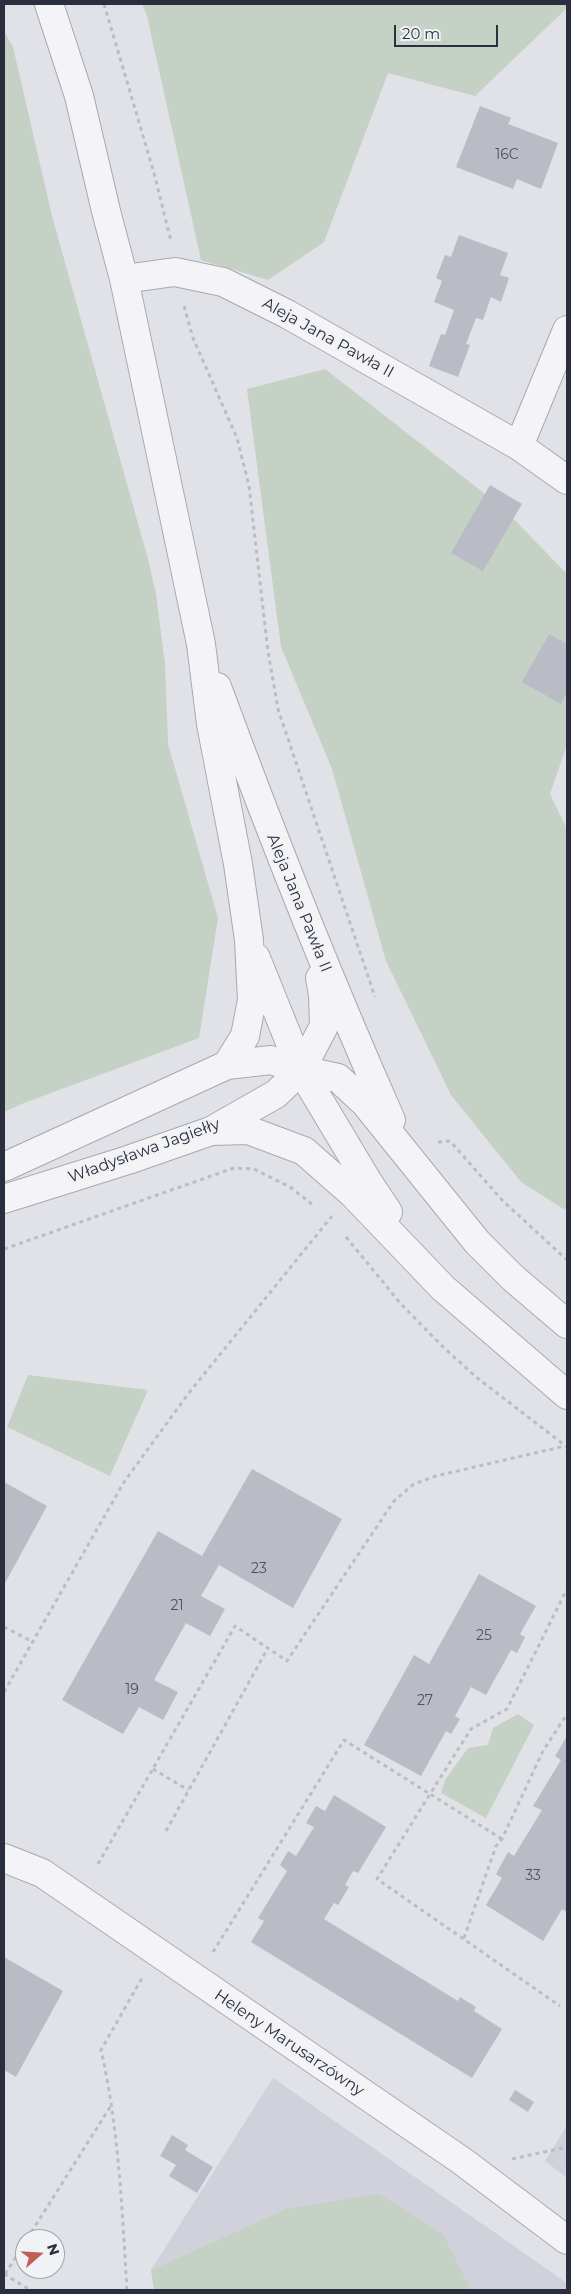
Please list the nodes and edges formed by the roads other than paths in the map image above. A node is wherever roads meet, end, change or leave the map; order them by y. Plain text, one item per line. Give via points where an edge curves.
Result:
1 (49, 4) edge
2 (124, 280) junction
3 (567, 330) edge
4 (519, 446) junction
5 (567, 480) edge
6 (201, 644) junction
7 (310, 931) junction
8 (249, 940) junction
9 (227, 1065) junction
10 (301, 1070) junction
11 (210, 1131) junction
12 (407, 1158) junction
13 (4, 1167) edge
14 (4, 1199) edge
15 (442, 1288) junction
16 (567, 1324) edge
17 (567, 1395) edge
18 (4, 1858) edge
19 (567, 2240) edge

1 - 2 street, Aleja Jana Pawła II via 79,96
2 - 4 street, Aleja Jana Pawła II via 175,272 223,282 279,310
2 - 6 street, Aleja Jana Pawła II
3 - 4 street
4 - 5 street, Aleja Jana Pawła II
6 - 7 street, Aleja Jana Pawła II
6 - 8 street, Aleja Jana Pawła II via 211,724
7 - 10 street, Władysława Jagiełły via 323,995 324,1026
7 - 12 street, Aleja Jana Pawła II
8 - 9 street, Aleja Jana Pawła II via 252,1000 245,1036
8 - 10 street, Aleja Jana Pawła II
9 - 10 street via 271,1060
9 - 13 street
10 - 11 street, Władysława Jagiełły via 276,1094
10 - 12 street, Aleja Jana Pawła II via 338,1078 365,1103
10 - 15 street, Aleja Jana Pawła II via 368,1182
11 - 14 street, Władysława Jagiełły
11 - 15 street, Aleja Jana Pawła II via 248,1130 304,1151 353,1194
12 - 16 street, Aleja Jana Pawła II via 476,1242
15 - 17 street, Aleja Jana Pawła II
18 - 19 street, Heleny Marusarzówny via 42,1873 462,2161

